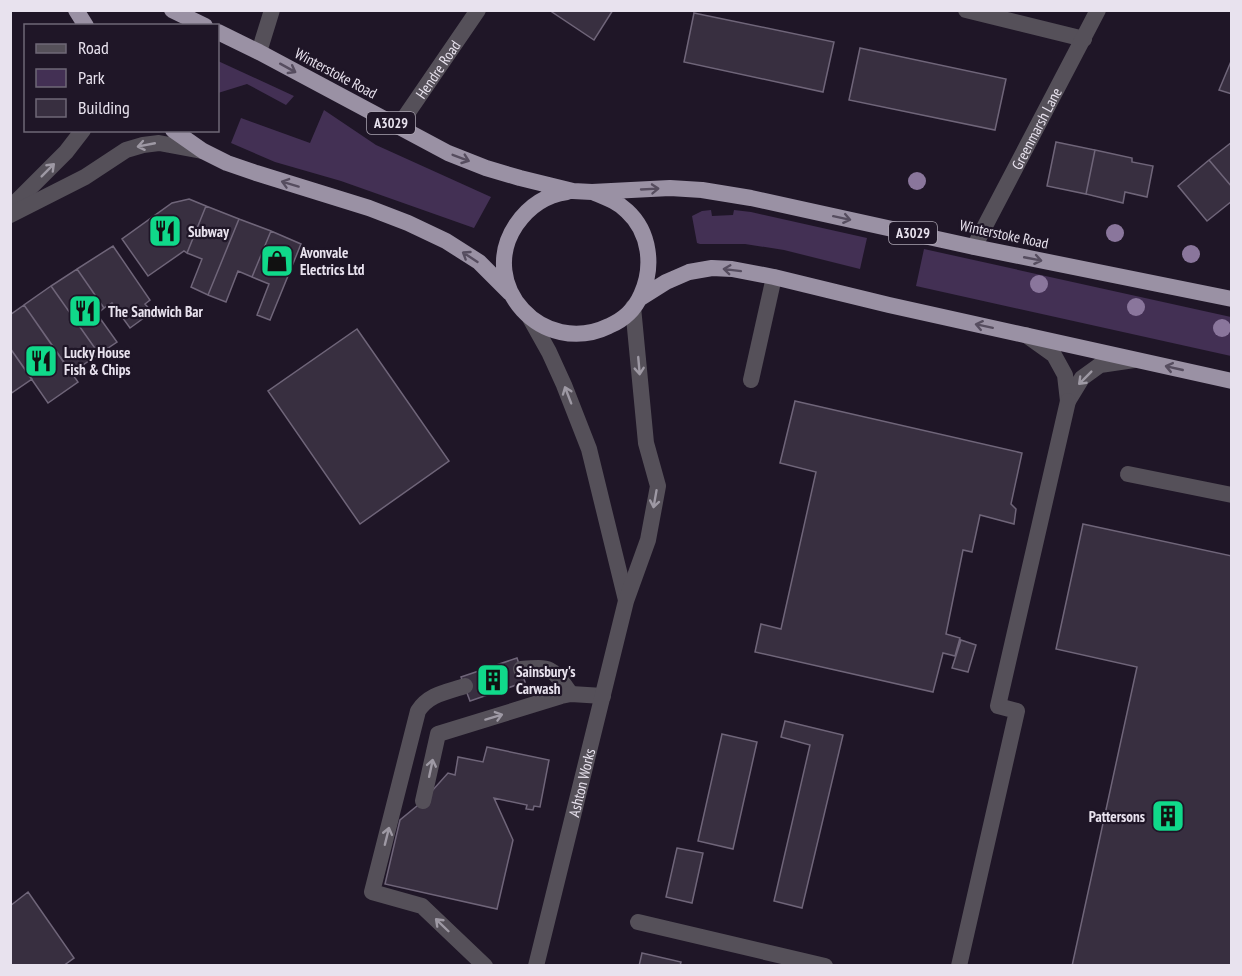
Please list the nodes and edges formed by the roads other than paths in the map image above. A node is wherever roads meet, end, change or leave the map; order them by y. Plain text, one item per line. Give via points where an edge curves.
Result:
1 (76, 10) edge
2 (172, 10) edge
3 (272, 10) edge
4 (478, 10) edge
5 (966, 10) edge
6 (1098, 10) edge
7 (85, 24) edge
8 (177, 24) edge
9 (193, 24) edge
10 (200, 24) edge
11 (219, 32) edge
12 (1084, 39) junction
13 (260, 52) junction
14 (398, 127) junction
15 (81, 132) edge
16 (176, 132) edge
17 (203, 151) junction
18 (573, 191) junction
19 (592, 192) junction
20 (10, 208) edge
21 (10, 214) edge
22 (974, 247) junction
23 (774, 277) junction
24 (513, 296) junction
25 (1232, 299) edge
26 (636, 303) junction
27 (530, 318) junction
28 (1025, 335) junction
29 (1138, 360) junction
30 (751, 380) dead end
31 (1232, 381) edge
32 (1068, 401) junction
33 (1128, 474) dead end
34 (1232, 495) edge
35 (626, 601) junction
36 (521, 669) dead end
37 (465, 686) dead end
38 (571, 694) junction
39 (603, 696) junction
40 (423, 801) dead end
41 (638, 922) dead end
42 (485, 966) edge
43 (536, 966) edge
44 (825, 966) edge
45 (958, 966) edge

1 - 7 highway
2 - 10 highway
3 - 13 street
4 - 14 street, Hendre Road
5 - 12 street
6 - 12 street, Greenmarsh Lane
8 - 9 highway
11 - 13 highway, Winterstoke Road / A3029
12 - 22 street, Greenmarsh Lane
13 -> 14 highway, Winterstoke Road / A3029
14 -> 18 highway, Winterstoke Road / A3029 via 486,168
20 -> 15 street
16 - 17 highway, Winterstoke Road / A3029
17 -> 21 street via 159,143 135,147
24 -> 17 highway, Winterstoke Road / A3029 via 479,262 408,223 227,163
18 - 19 highway, Winterstoke Road / A3029
18 - 24 highway, Winterstoke Road / A3029 via 534,204 511,233 505,265
19 -> 22 highway, Winterstoke Road / A3029 via 702,190
19 - 26 highway, Winterstoke Road / A3029 via 627,211 644,236 649,270
22 -> 25 highway, Winterstoke Road / A3029
23 -> 26 highway, Winterstoke Road / A3029 via 732,269 689,272
28 -> 23 highway, Winterstoke Road / A3029
23 - 30 street
24 - 27 highway, Winterstoke Road / A3029
26 - 27 highway, Winterstoke Road / A3029 via 613,325 585,334 556,332
26 -> 35 street, Ashton Works via 646,442 658,486 648,540
35 -> 27 street, Ashton Works via 589,449 564,385
28 - 29 highway, Winterstoke Road / A3029
28 - 32 street via 1054,355 1065,375
31 -> 29 highway, Winterstoke Road / A3029
29 -> 32 street via 1100,365 1082,378
32 - 45 street via 998,706 1017,711
33 - 34 street
35 - 39 street, Ashton Works
36 - 38 street via 545,667 557,675
42 -> 37 street via 422,906 403,894 372,892 418,711 430,697
38 - 39 street
40 -> 38 street via 438,734
39 - 43 street, Ashton Works
41 - 44 street

